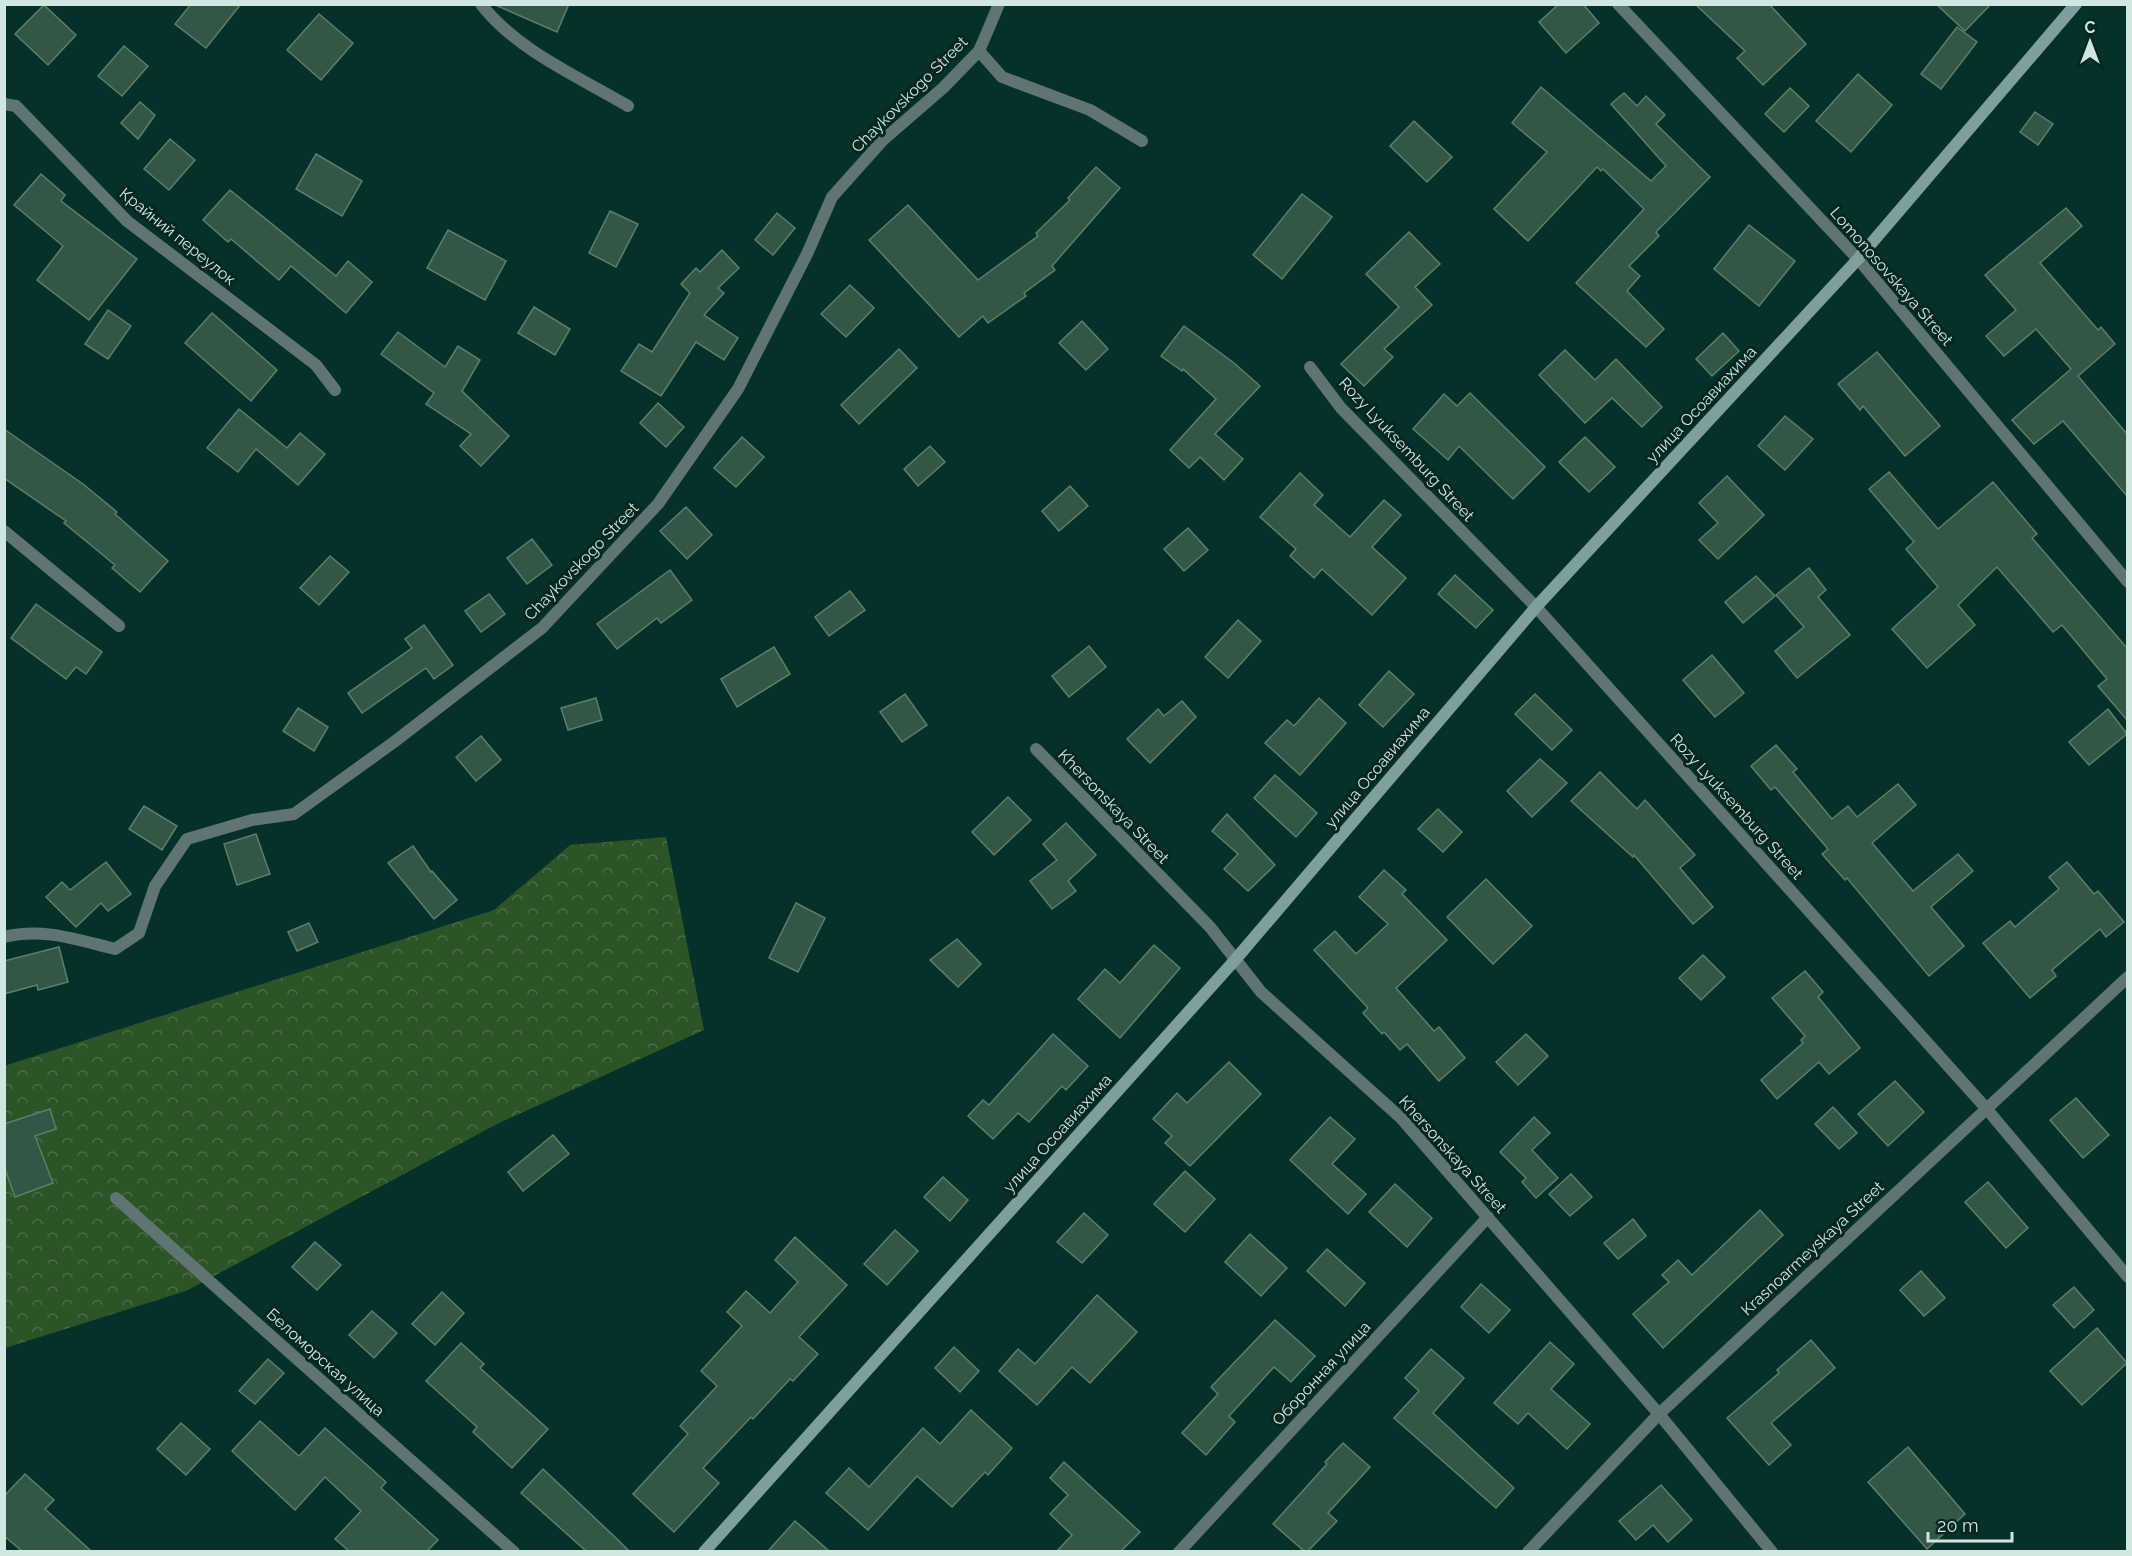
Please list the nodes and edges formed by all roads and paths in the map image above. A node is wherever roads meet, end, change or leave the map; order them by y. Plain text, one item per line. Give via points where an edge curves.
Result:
1 (481, 4) edge
2 (999, 4) edge
3 (1617, 4) edge
4 (2076, 4) edge
5 (979, 51) junction
6 (4, 104) edge
7 (628, 106) dead end
8 (1142, 141) dead end
9 (1858, 259) junction
10 (1310, 367) dead end
11 (335, 390) dead end
12 (4, 531) edge
13 (2127, 582) edge
14 (1536, 607) junction
15 (119, 626) dead end
16 (1036, 749) dead end
17 (4, 937) edge
18 (1235, 960) junction
19 (2127, 977) edge
20 (1985, 1107) junction
21 (116, 1198) dead end
22 (1488, 1217) junction
23 (2127, 1277) edge
24 (1659, 1414) junction
25 (514, 1551) edge
26 (704, 1551) edge
27 (1179, 1551) edge
28 (1528, 1551) edge
29 (1772, 1551) edge

1 - 7 street via 512,35
2 - 5 street, Chaykovskogo Street
3 - 9 street, Lomonosovskaya Street
4 - 9 street, улица Осоавиахима
5 - 8 street via 1002,77 1090,110
5 - 17 street, Chaykovskogo Street via 883,140 832,197 738,389 658,504 542,628 294,814 252,820 187,839 155,886 139,933 115,949 25,932
6 - 11 street, Крайний переулок via 16,106 127,221 316,364
9 - 13 street, Lomonosovskaya Street
9 - 14 street, улица Осоавиахима
10 - 14 street, Rozy Lyuksemburg Street via 1341,408
12 - 15 street
14 - 18 street, улица Осоавиахима
14 - 20 street, Rozy Lyuksemburg Street
16 - 18 street, Khersonskaya Street via 1210,927
18 - 22 street, Khersonskaya Street via 1261,992 1401,1118
18 - 26 street, улица Осоавиахима
19 - 20 street, Krasnoarmeyskaya Street
20 - 23 street, Rozy Lyuksemburg Street
20 - 24 street, Krasnoarmeyskaya Street
21 - 25 street, Беломорская улица
22 - 24 street, Khersonskaya Street
22 - 27 street, Оборонная улица
24 - 28 street, Krasnoarmeyskaya Street
24 - 29 street, Khersonskaya Street

